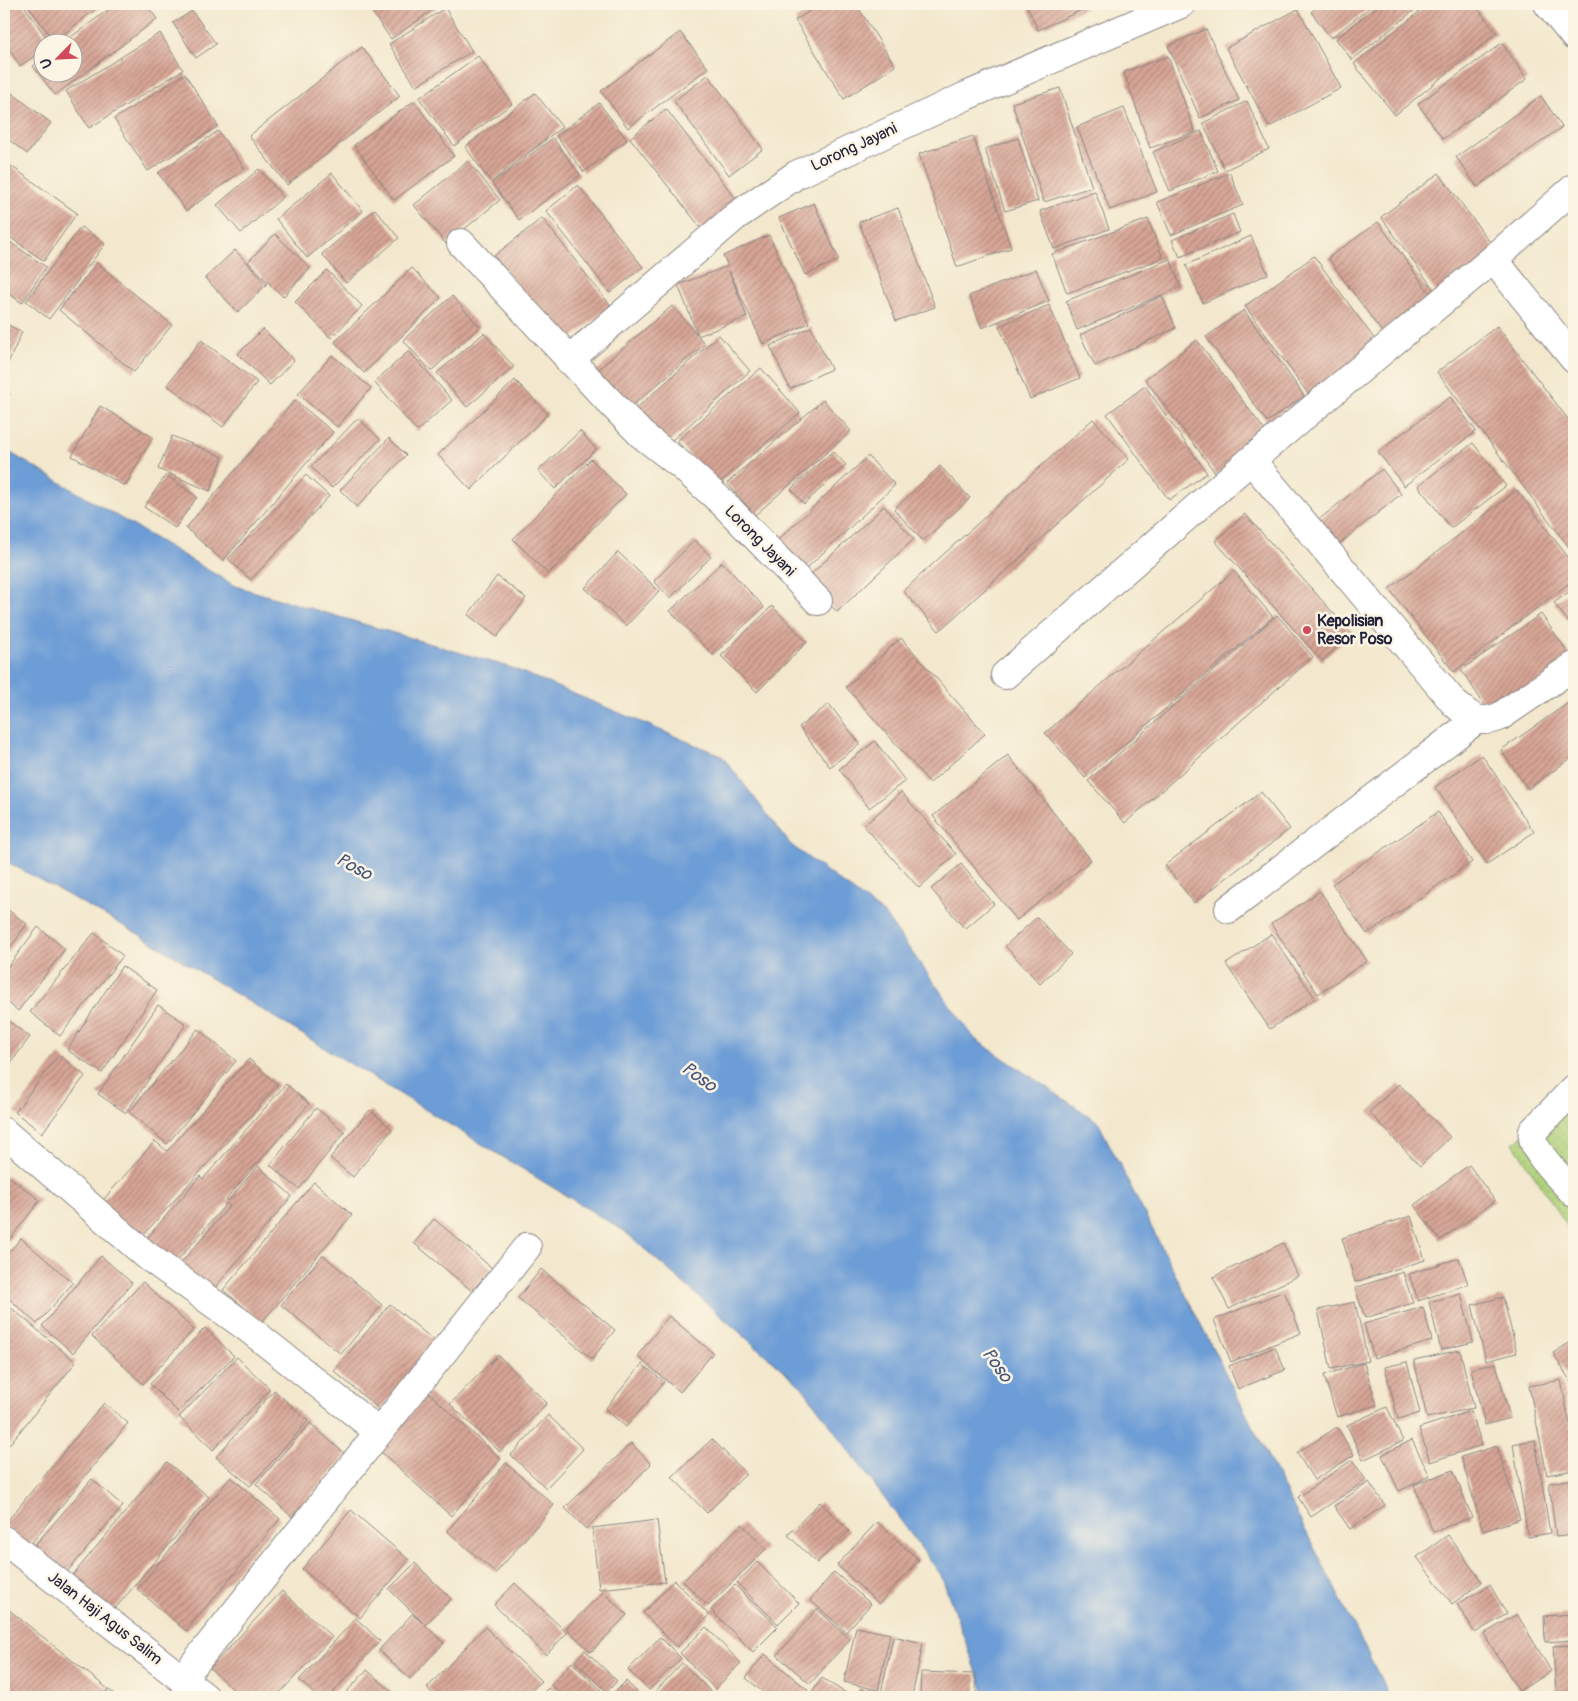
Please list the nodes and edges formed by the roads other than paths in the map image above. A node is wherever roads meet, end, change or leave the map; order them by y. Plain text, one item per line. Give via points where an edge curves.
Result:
1 (1181, 4) edge
2 (1548, 4) edge
3 (1574, 36) edge
4 (1574, 188) edge
5 (461, 243) dead end
6 (1493, 259) junction
7 (1574, 359) edge
8 (569, 360) junction
9 (1251, 460) junction
10 (818, 601) dead end
11 (1574, 666) edge
12 (1005, 675) dead end
13 (1476, 720) junction
14 (1228, 909) dead end
15 (1574, 1089) edge
16 (4, 1132) edge
17 (1574, 1193) edge
18 (527, 1247) dead end
19 (379, 1432) junction
20 (4, 1540) edge
21 (182, 1679) junction
22 (205, 1697) edge

1 - 8 main road, Lorong Jayani via 966,96 796,175 736,216
2 - 3 main road
4 - 6 main road
5 - 8 main road, Lorong Jayani
6 - 7 main road
6 - 9 main road
8 - 10 main road, Lorong Jayani via 642,435 682,466 729,510
9 - 12 main road
9 - 13 main road via 1455,704
11 - 13 main road via 1499,717 1488,721
13 - 14 main road
15 - 17 main road via 1533,1131 1531,1137 1541,1156
16 - 19 main road via 146,1255 245,1326
18 - 19 main road
19 - 21 main road
20 - 21 main road, Jalan Haji Agus Salim
21 - 22 main road, Jalan Haji Agus Salim

